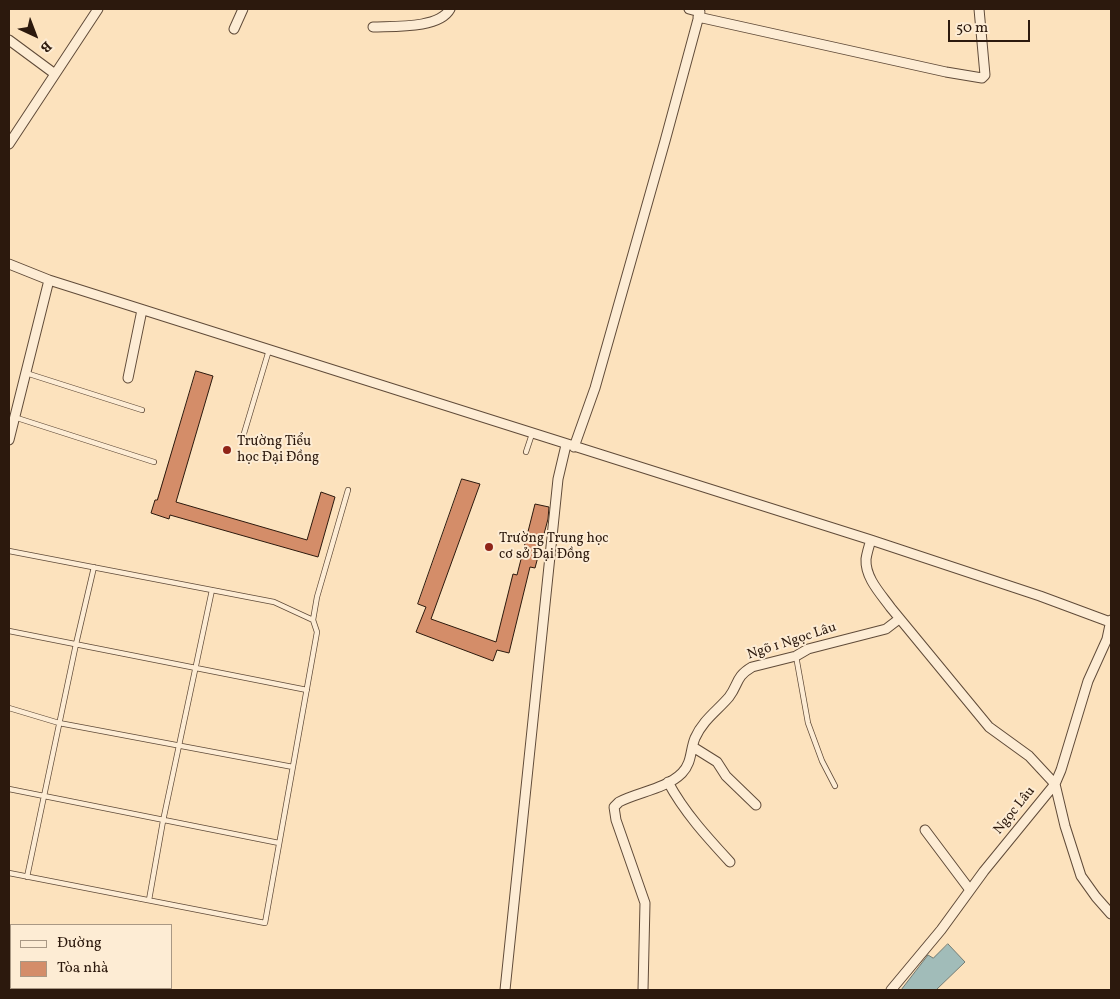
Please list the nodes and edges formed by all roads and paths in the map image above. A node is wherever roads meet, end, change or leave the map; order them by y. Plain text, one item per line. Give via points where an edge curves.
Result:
1 (98, 9) edge
2 (243, 9) edge
3 (450, 9) edge
4 (689, 9) edge
5 (979, 9) edge
6 (699, 12) edge
7 (372, 28) dead end
8 (234, 29) dead end
9 (9, 40) edge
10 (55, 74) junction
11 (9, 144) edge
12 (9, 264) edge
13 (49, 280) junction
14 (142, 310) junction
15 (269, 350) junction
16 (26, 373) junction
17 (128, 378) dead end
18 (142, 410) dead end
19 (14, 417) junction
20 (532, 434) junction
21 (9, 440) edge
22 (242, 440) dead end
23 (570, 446) junction
24 (526, 452) dead end
25 (154, 462) dead end
26 (348, 490) dead end
27 (871, 540) junction
28 (9, 551) edge
29 (94, 567) junction
30 (212, 590) junction
31 (899, 619) junction
32 (313, 620) junction
33 (1111, 621) edge
34 (9, 631) edge
35 (76, 644) junction
36 (796, 656) junction
37 (197, 668) junction
38 (307, 690) junction
39 (9, 708) edge
40 (59, 723) junction
41 (179, 745) junction
42 (693, 747) junction
43 (293, 767) junction
44 (668, 782) junction
45 (1055, 784) junction
46 (835, 786) dead end
47 (9, 789) edge
48 (44, 796) junction
49 (756, 805) dead end
50 (163, 821) junction
51 (925, 830) dead end
52 (279, 843) junction
53 (730, 862) dead end
54 (9, 873) edge
55 (27, 877) junction
56 (970, 890) junction
57 (149, 900) junction
58 (1111, 914) edge
59 (505, 990) edge
60 (643, 990) edge
61 (891, 990) edge

1 - 10 street
2 - 8 street
3 - 7 street via 437,21
4 - 6 street
5 - 6 street via 985,75 982,78
6 - 23 street via 595,388
9 - 10 street
10 - 11 street
12 - 13 street
13 - 14 street
13 - 16 street
14 - 15 street
14 - 17 street
15 - 20 street
15 - 22 lane
16 - 18 lane
16 - 19 street
19 - 21 street
19 - 25 lane
20 - 23 street
20 - 24 lane
23 - 27 street
23 - 59 street via 558,479
26 - 32 lane
27 - 31 street via 866,561 869,574
27 - 33 street
28 - 29 lane
29 - 30 lane
29 - 35 lane
30 - 32 lane via 274,602
30 - 37 lane
31 - 36 street, Ngõ 1 Ngọc Lâu via 886,630 808,648
31 - 45 street via 989,727 1029,756
32 - 38 lane via 318,632
33 - 45 street, Ngọc Lâu
34 - 35 lane
35 - 37 lane
35 - 40 lane
36 - 42 street, Ngõ 1 Ngọc Lâu via 752,667 740,675 727,699 702,723
36 - 46 lane via 808,723
37 - 38 lane
37 - 41 lane
38 - 43 lane
39 - 40 lane
40 - 41 lane
40 - 48 lane
41 - 43 lane
41 - 50 lane
42 - 44 street, Ngõ 1 Ngọc Lâu via 687,766
42 - 49 street via 717,762 726,776
43 - 52 lane
44 - 53 street via 681,804
44 - 60 street, Ngõ 1 Ngọc Lâu via 632,795 614,807 645,903
45 - 56 street, Ngọc Lâu
45 - 58 street via 1064,826 1081,876
47 - 48 lane
48 - 50 lane
48 - 55 lane
50 - 52 lane
50 - 57 lane
51 - 56 street
52 - 57 lane via 265,922
54 - 55 lane
55 - 57 lane
56 - 61 street, Ngọc Lâu

